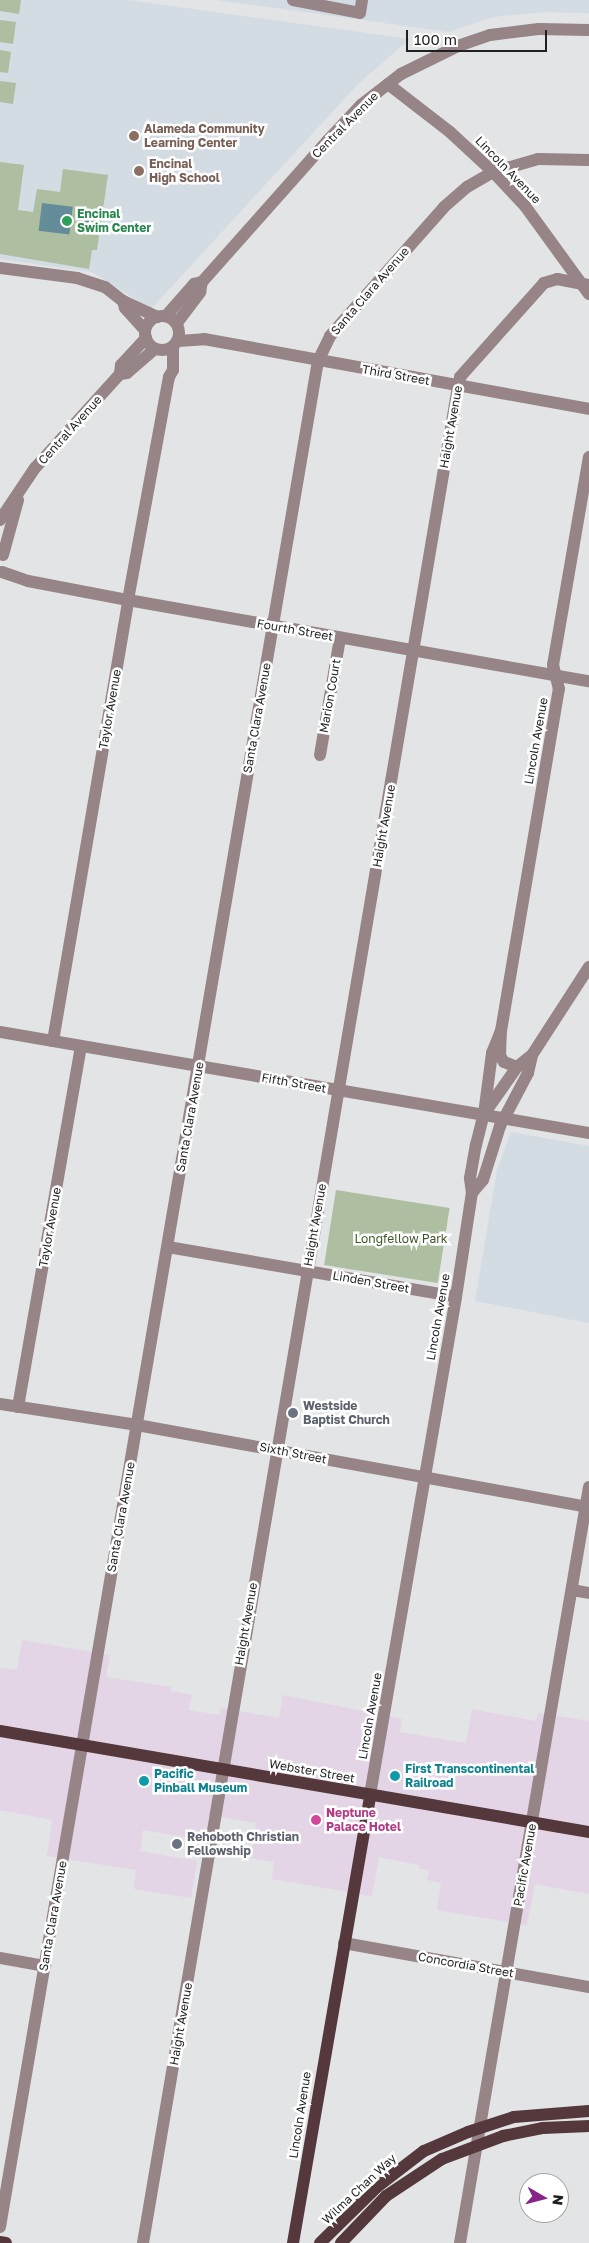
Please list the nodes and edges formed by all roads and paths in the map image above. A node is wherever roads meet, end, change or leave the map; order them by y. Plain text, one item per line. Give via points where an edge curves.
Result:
1 (293, 0) edge
2 (362, 0) edge
3 (589, 30) edge
4 (388, 84) junction
5 (589, 160) edge
6 (493, 172) junction
7 (0, 268) edge
8 (202, 282) junction
9 (587, 288) edge
10 (123, 300) junction
11 (161, 316) junction
12 (146, 334) junction
13 (170, 340) junction
14 (318, 361) junction
15 (120, 374) junction
16 (458, 386) junction
17 (589, 409) edge
18 (589, 457) edge
19 (23, 488) junction
20 (0, 520) edge
21 (1, 554) edge
22 (1, 573) edge
23 (128, 600) junction
24 (273, 626) junction
25 (340, 638) junction
26 (414, 650) junction
27 (556, 676) junction
28 (589, 681) edge
29 (320, 755) dead end
30 (589, 967) edge
31 (501, 1031) junction
32 (0, 1032) edge
33 (53, 1041) junction
34 (81, 1046) junction
35 (532, 1055) junction
36 (199, 1066) junction
37 (517, 1066) junction
38 (338, 1091) junction
39 (484, 1114) junction
40 (504, 1117) junction
41 (589, 1133) edge
42 (486, 1167) junction
43 (472, 1193) junction
44 (168, 1247) junction
45 (308, 1271) junction
46 (456, 1297) junction
47 (0, 1404) edge
48 (18, 1407) junction
49 (137, 1425) junction
50 (276, 1449) junction
51 (425, 1477) junction
52 (589, 1487) edge
53 (586, 1507) junction
54 (572, 1590) junction
55 (589, 1593) edge
56 (0, 1731) edge
57 (82, 1745) junction
58 (223, 1769) junction
59 (370, 1795) junction
60 (532, 1822) junction
61 (589, 1832) edge
62 (344, 1943) junction
63 (0, 1958) edge
64 (44, 1966) junction
65 (506, 1972) junction
66 (589, 1987) edge
67 (589, 2111) edge
68 (589, 2126) edge
69 (480, 2128) junction
70 (477, 2144) junction
71 (0, 2227) edge
72 (0, 2242) edge
73 (6, 2243) edge
74 (143, 2243) edge
75 (293, 2243) edge
76 (320, 2243) edge
77 (341, 2243) edge
78 (460, 2243) edge

1 - 2 street via 360,13
3 - 4 street, Central Avenue via 539,29 490,35 432,57
4 - 6 street, Lincoln Avenue via 450,132
4 - 8 street, Central Avenue via 328,140
5 - 6 street, Santa Clara Avenue via 538,159
6 - 9 street, Lincoln Avenue via 525,206
6 - 14 street, Santa Clara Avenue via 467,187 444,207 330,336
7 - 10 street via 77,278 105,287
8 - 11 street, Central Avenue via 194,284
8 - 13 street, Central Avenue via 200,292
9 - 16 street, Haight Avenue via 557,279 544,283 460,377
10 - 11 street
10 - 12 street
11 - 12 street, Central Avenue
11 - 13 street
12 - 13 street
12 - 15 street, Central Avenue via 121,366
13 - 14 street, Third Street via 204,339
13 - 15 street, Central Avenue via 127,373
13 - 23 street, Taylor Avenue via 168,377
14 - 16 street, Third Street
14 - 24 street, Santa Clara Avenue
15 - 19 street, Central Avenue via 48,453
16 - 17 street, Third Street
16 - 26 street, Haight Avenue
18 - 27 street, Lincoln Avenue via 553,664
19 - 20 street, Central Avenue
19 - 21 street, Central Avenue
21 - 22 street, Central Avenue
22 - 23 street, Fourth Street
23 - 24 street, Fourth Street
23 - 33 street, Taylor Avenue
24 - 25 street, Fourth Street
24 - 36 street, Santa Clara Avenue
25 - 26 street, Fourth Street
25 - 29 street, Marion Court
26 - 27 street, Fourth Street
26 - 38 street, Haight Avenue
27 - 28 street, Fourth Street
27 - 31 street, Lincoln Avenue via 559,689
30 - 35 street
31 - 37 street, Lincoln Avenue via 500,1056 504,1062
31 - 39 street, Lincoln Avenue via 492,1053
32 - 33 street, Fifth Street
33 - 34 street, Fifth Street
34 - 36 street, Fifth Street
34 - 48 street, Taylor Avenue
35 - 37 street
35 - 40 street, Lincoln Avenue via 528,1074
36 - 38 street, Fifth Street
36 - 44 street, Santa Clara Avenue
37 - 39 street
38 - 39 street, Fifth Street
38 - 45 street, Haight Avenue
39 - 40 street, Fifth Street
39 - 42 street
39 - 43 street, Lincoln Avenue via 470,1178
40 - 41 street, Fifth Street
40 - 42 street, Lincoln Avenue
42 - 43 street, Lincoln Avenue via 482,1180
43 - 46 street, Lincoln Avenue
44 - 45 street, Linden Street
44 - 49 street, Santa Clara Avenue
45 - 46 street, Linden Street
45 - 50 street, Haight Avenue
46 - 51 street, Lincoln Avenue
47 - 48 street, Sixth Street
48 - 49 street, Sixth Street
49 - 50 street, Sixth Street
49 - 57 street, Santa Clara Avenue
50 - 51 street, Sixth Street
50 - 58 street, Haight Avenue
51 - 53 street, Sixth Street
51 - 59 street, Lincoln Avenue
52 - 53 street, Pacific Avenue
53 - 54 street, Pacific Avenue
54 - 55 street
54 - 60 street, Pacific Avenue
56 - 57 main road, Webster Street
57 - 58 main road, Webster Street
57 - 64 street, Santa Clara Avenue
58 - 59 main road, Webster Street
58 - 74 street, Haight Avenue
59 - 60 main road, Webster Street
59 - 62 main road, Lincoln Avenue
60 - 61 main road, Webster Street
60 - 65 street, Pacific Avenue
62 - 65 street, Concordia Street
62 - 75 main road, Lincoln Avenue
63 - 64 street
64 - 71 street, Santa Clara Avenue
65 - 66 street, Concordia Street
65 - 69 street, Pacific Avenue
67 - 69 main road, Wilma Chan Way via 542,2113
68 - 70 main road, Wilma Chan Way via 523,2131
69 - 70 street, Pacific Avenue
69 - 76 main road, Wilma Chan Way via 424,2151 398,2168
70 - 77 main road, Wilma Chan Way via 442,2159 403,2183 370,2211
70 - 78 street, Pacific Avenue
72 - 73 main road

